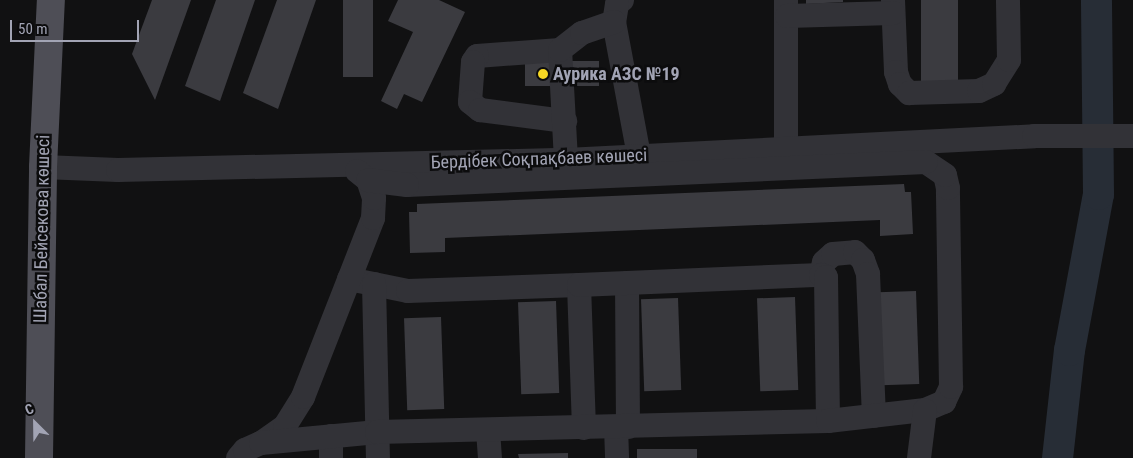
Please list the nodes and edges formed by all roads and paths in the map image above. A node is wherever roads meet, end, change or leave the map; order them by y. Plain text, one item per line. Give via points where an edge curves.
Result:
1 (51, 0) edge
2 (622, 0) edge
3 (1008, 0) edge
4 (893, 6) edge
5 (786, 8) edge
6 (614, 22) junction
7 (560, 50) junction
8 (565, 121) junction
9 (1131, 136) edge
10 (786, 151) junction
11 (639, 156) junction
12 (566, 160) junction
13 (43, 167) junction
14 (359, 173) junction
15 (821, 275) junction
16 (349, 279) junction
17 (627, 283) junction
18 (374, 284) junction
19 (579, 285) junction
20 (925, 410) junction
21 (874, 416) junction
22 (828, 421) junction
23 (622, 427) junction
24 (584, 428) junction
25 (488, 430) junction
26 (377, 432) junction
27 (261, 442) junction
28 (331, 447) edge
29 (38, 458) edge
30 (238, 458) edge
31 (378, 458) edge
32 (490, 458) edge
33 (618, 458) edge
34 (919, 458) edge

1 - 13 main road, Шабал Бейсекова көшесі
2 - 6 street via 617,4
3 - 4 street via 1008,60 994,84 980,92 910,92 900,84 896,72
4 - 5 street
5 - 10 street
6 - 7 street via 582,32
6 - 11 street
7 - 8 street
7 - 8 street via 477,56 473,62 470,102 480,110
8 - 12 street
9 - 10 street, Бердібек Соқпақбаев көшесі via 1034,136
10 - 11 street, Бердібек Соқпақбаев көшесі
11 - 12 street, Бердібек Соқпақбаев көшесі
12 - 14 street, Бердібек Соқпақбаев көшесі
13 - 14 street, Бердібек Соқпақбаев көшесі
13 - 29 main road, Шабал Бейсекова көшесі
14 - 16 street via 374,198 373,218
14 - 20 street via 407,185 926,162 945,175 948,188 951,387 944,402
15 - 17 street
15 - 21 street via 824,262 833,254 854,252 863,260 868,274
15 - 22 street via 828,281
16 - 18 street
16 - 27 street via 303,397 285,426
17 - 19 street
17 - 23 street
18 - 19 street via 408,291
18 - 26 street
19 - 24 street
20 - 21 street
20 - 34 street
21 - 22 street
22 - 23 street
23 - 24 street
23 - 33 street
24 - 25 street
25 - 26 street
25 - 32 street
26 - 28 street
26 - 31 street
27 - 28 street
27 - 30 street via 245,450

